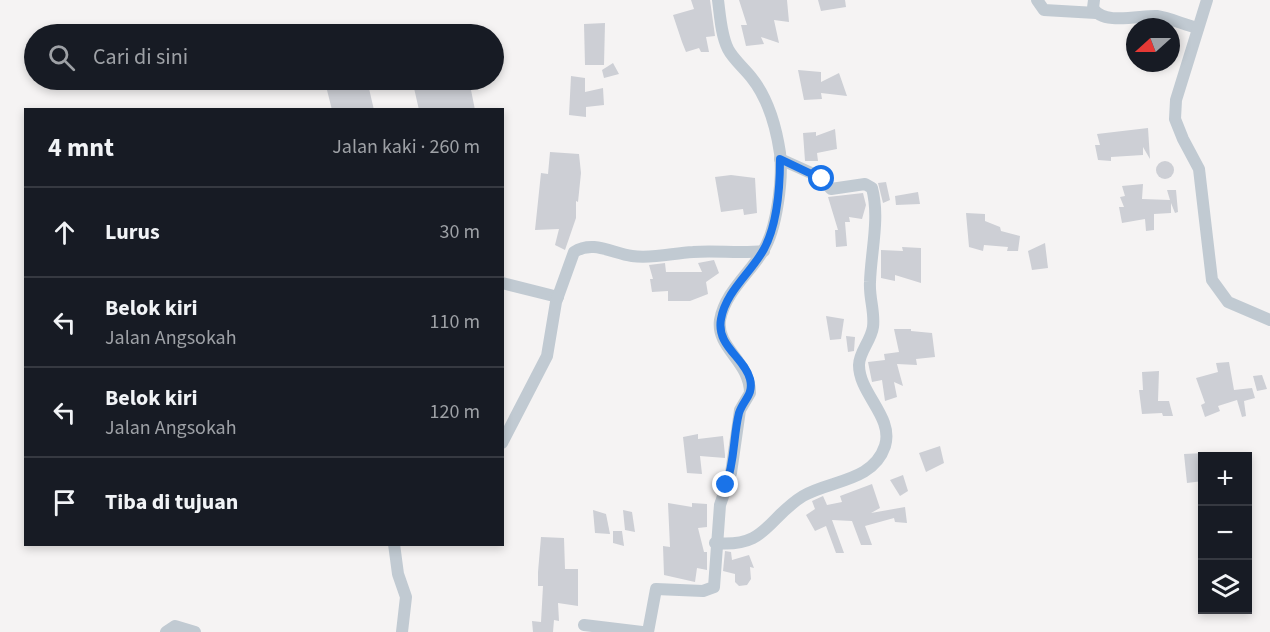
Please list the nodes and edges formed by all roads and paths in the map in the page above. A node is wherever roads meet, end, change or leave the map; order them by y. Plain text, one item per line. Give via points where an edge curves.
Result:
1 (718, 0) edge
2 (1037, 0) edge
3 (1094, 0) edge
4 (1207, 0) edge
5 (1096, 13) junction
6 (1198, 28) junction
7 (780, 159) junction
8 (764, 251) junction
9 (504, 284) edge
10 (558, 297) junction
11 (1270, 320) edge
12 (504, 439) edge
13 (715, 543) junction
14 (394, 546) edge
15 (584, 625) dead end
16 (166, 632) edge
17 (195, 632) edge
18 (402, 632) edge
19 (642, 632) edge
20 (648, 632) edge

1 - 7 street via 728,49 765,100
2 - 5 street via 1044,10
3 - 5 street
4 - 6 street
5 - 6 street via 1131,19 1156,16
6 - 11 street via 1174,112 1199,169 1212,280 1228,302
7 - 8 street via 775,218
7 - 13 street via 820,177 831,189 865,183 872,188 876,208 870,282 874,316 859,368 866,391 882,418 886,439 881,454 856,476 801,498 757,536 730,544
8 - 10 street via 645,257 596,247 581,248 570,259
8 - 13 street via 737,285 720,321 728,348 747,371 750,393 740,410
9 - 10 street
10 - 12 street via 547,356
13 - 20 street via 712,589 656,589
14 - 18 street via 406,597
15 - 19 street
16 - 17 street via 175,626

